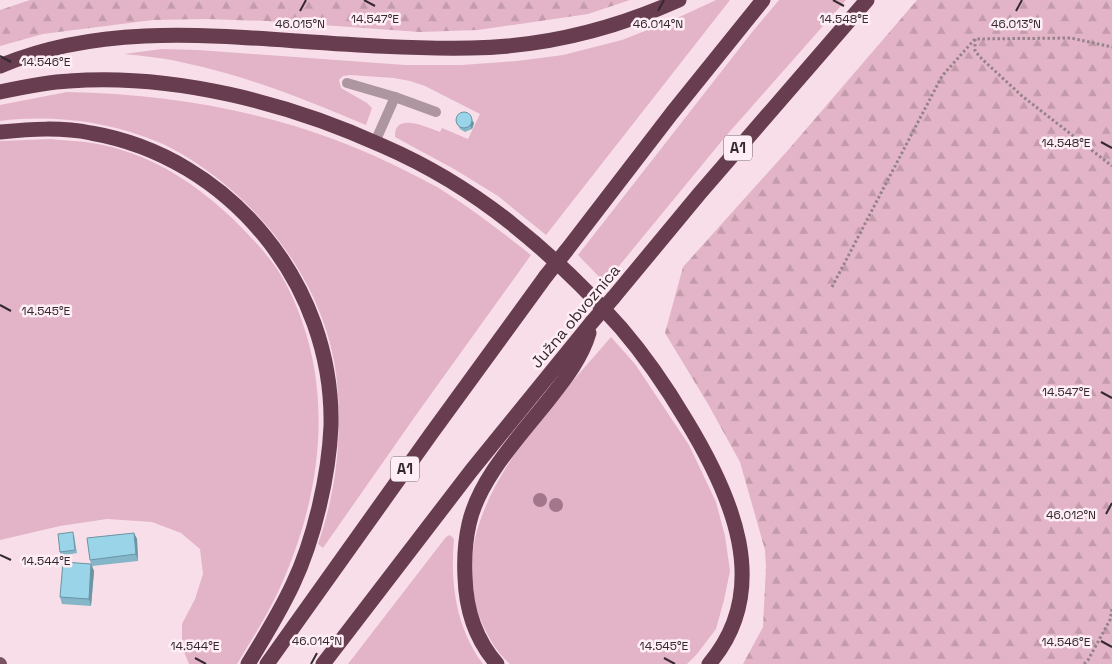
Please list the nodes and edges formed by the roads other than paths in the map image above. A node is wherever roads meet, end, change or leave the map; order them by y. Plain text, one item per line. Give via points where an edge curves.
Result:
1 (679, 0) edge
2 (763, 0) edge
3 (867, 0) edge
4 (0, 66) edge
5 (347, 83) dead end
6 (0, 92) edge
7 (395, 97) junction
8 (436, 112) dead end
9 (0, 132) edge
10 (375, 142) junction
11 (592, 322) junction
12 (248, 664) edge
13 (267, 664) edge
14 (323, 664) edge
15 (497, 664) edge
16 (709, 664) edge

1 - 4 highway via 595,30 522,44 472,48 397,47 189,35 133,36 79,43 27,55
2 - 13 highway, A1, bridge via 546,276
3 - 11 highway, Južna obvoznica / A1, bridge
5 - 7 lane
6 - 10 highway via 37,84 104,80 149,82 275,105
7 - 8 lane
7 - 10 lane
9 - 12 highway via 42,129 91,133 137,146 182,165 223,193 255,224 286,264 308,305 328,377 331,427 326,477 293,584
10 - 16 highway via 476,197 538,246 622,330 682,413 720,480 738,534 741,591 737,615 728,636
11 - 14 highway, Južna obvoznica / A1 via 471,471
11 - 15 highway via 587,342 564,380 496,466 469,523 465,548 467,604 478,638

